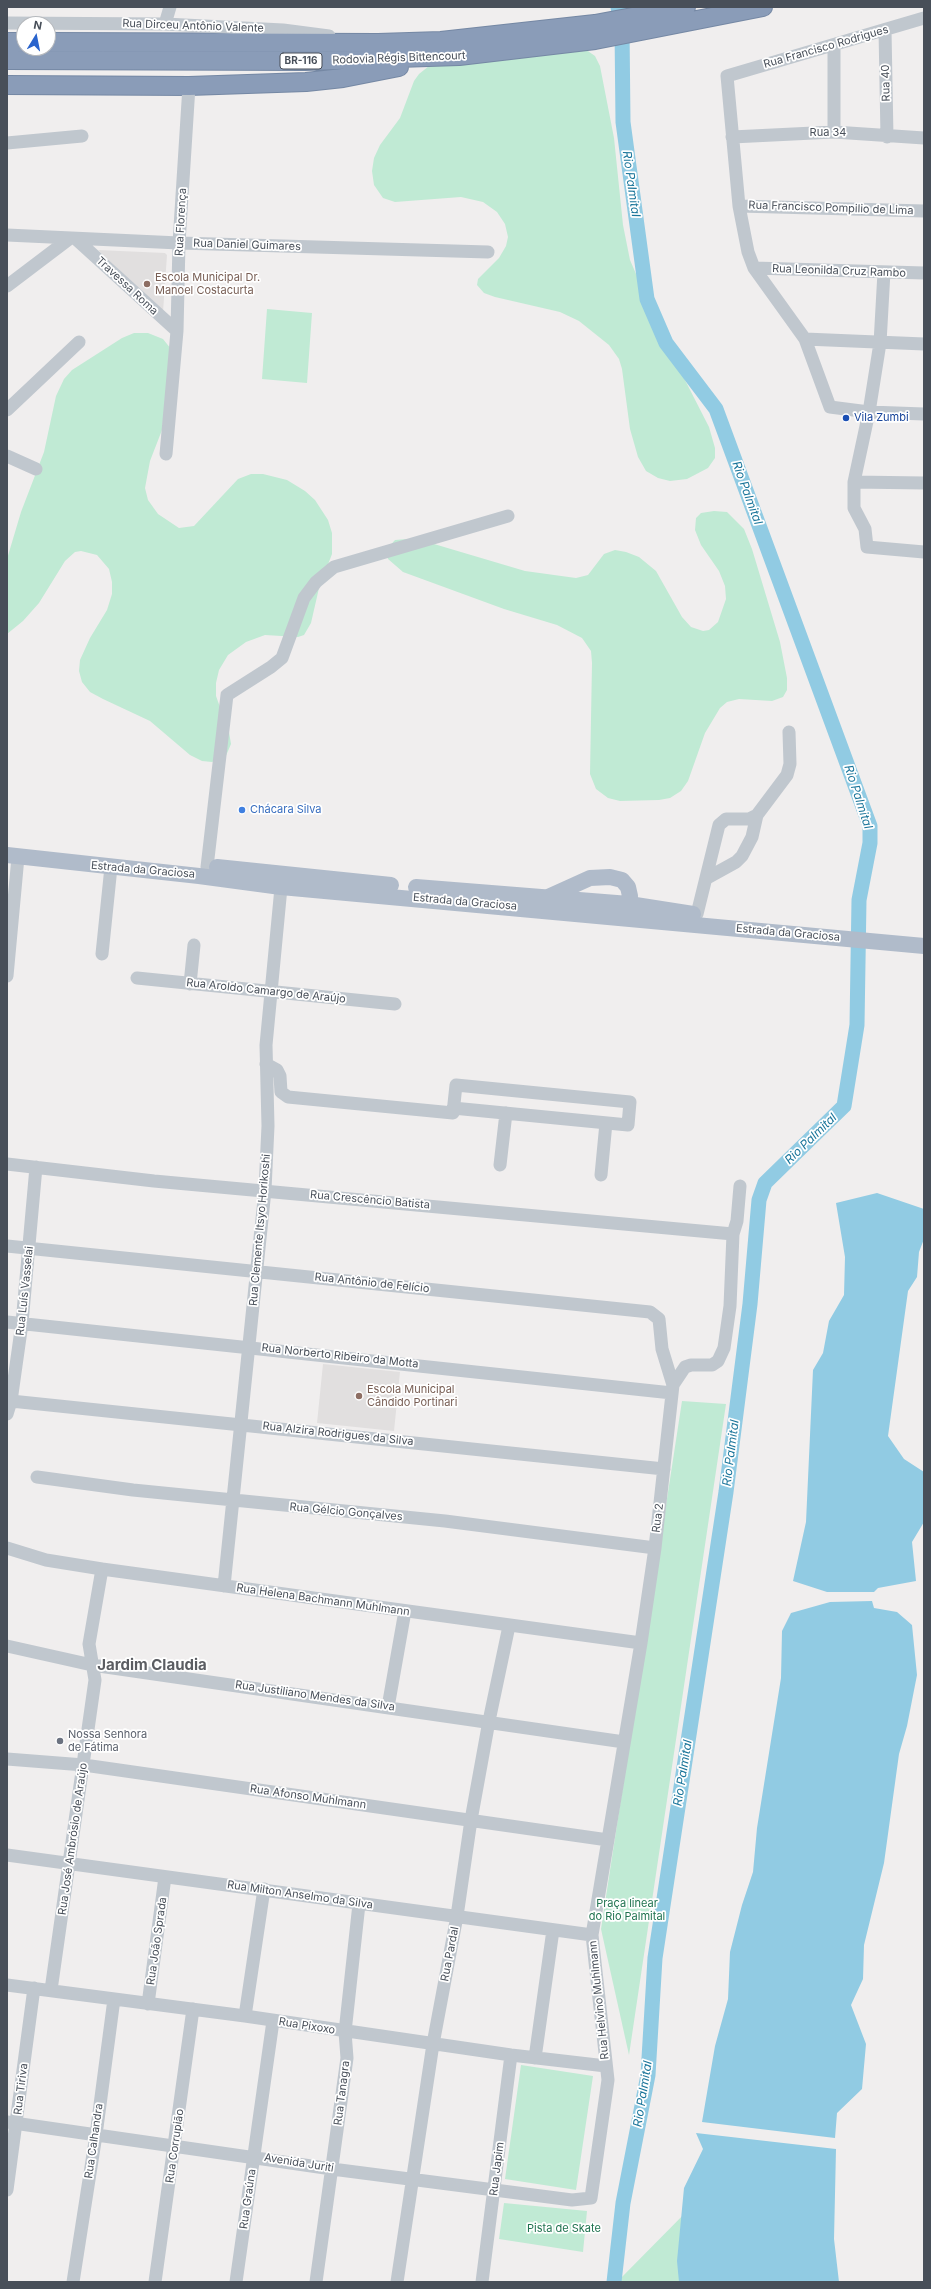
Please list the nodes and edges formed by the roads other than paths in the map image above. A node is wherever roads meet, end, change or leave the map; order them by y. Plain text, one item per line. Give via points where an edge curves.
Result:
1 (170, 7) edge
2 (686, 7) edge
3 (764, 7) edge
4 (924, 18) edge
5 (7, 23) edge
6 (645, 23) junction
7 (165, 24) junction
8 (885, 30) junction
9 (595, 32) junction
10 (56, 42) edge
11 (378, 43) junction
12 (834, 45) junction
13 (459, 56) junction
14 (7, 60) edge
15 (7, 85) edge
16 (189, 86) junction
17 (834, 132) junction
18 (82, 136) dead end
19 (888, 136) junction
20 (732, 137) junction
21 (924, 138) edge
22 (7, 143) edge
23 (739, 206) junction
24 (924, 211) edge
25 (7, 235) edge
26 (73, 240) junction
27 (179, 243) junction
28 (488, 252) dead end
29 (754, 268) junction
30 (884, 272) junction
31 (924, 273) edge
32 (7, 286) edge
33 (177, 332) junction
34 (805, 339) junction
35 (79, 342) dead end
36 (880, 343) junction
37 (924, 344) edge
38 (7, 410) edge
39 (869, 412) junction
40 (924, 414) edge
41 (166, 454) dead end
42 (7, 456) edge
43 (36, 469) dead end
44 (854, 482) junction
45 (924, 483) edge
46 (508, 516) dead end
47 (924, 552) edge
48 (789, 732) dead end
49 (757, 815) junction
50 (11, 853) edge
51 (207, 866) junction
52 (111, 867) junction
53 (706, 878) junction
54 (282, 880) junction
55 (548, 897) junction
56 (627, 911) junction
57 (697, 914) junction
58 (845, 933) junction
59 (879, 936) junction
60 (924, 936) edge
61 (194, 946) dead end
62 (924, 946) edge
63 (102, 954) dead end
64 (7, 976) edge
65 (138, 978) dead end
66 (190, 984) junction
67 (271, 993) junction
68 (395, 1004) dead end
69 (266, 1064) junction
70 (453, 1108) junction
71 (506, 1113) junction
72 (606, 1123) junction
73 (7, 1164) edge
74 (500, 1165) dead end
75 (36, 1167) junction
76 (601, 1175) dead end
77 (740, 1186) dead end
78 (265, 1190) junction
79 (734, 1234) junction
80 (7, 1246) edge
81 (30, 1248) junction
82 (257, 1272) junction
83 (7, 1322) edge
84 (22, 1323) junction
85 (248, 1347) junction
86 (673, 1389) junction
87 (11, 1401) junction
88 (7, 1414) edge
89 (241, 1425) junction
90 (664, 1469) junction
91 (37, 1477) dead end
92 (232, 1501) junction
93 (7, 1548) edge
94 (655, 1548) junction
95 (102, 1569) junction
96 (224, 1586) junction
97 (405, 1611) junction
98 (509, 1626) junction
99 (641, 1643) junction
100 (7, 1646) edge
101 (92, 1665) junction
102 (388, 1707) junction
103 (489, 1721) junction
104 (624, 1742) junction
105 (7, 1759) edge
106 (84, 1765) junction
107 (471, 1820) junction
108 (608, 1840) junction
109 (7, 1855) edge
110 (70, 1863) junction
111 (166, 1877) junction
112 (264, 1889) junction
113 (359, 1904) junction
114 (457, 1916) junction
115 (553, 1930) junction
116 (592, 1935) junction
117 (7, 1985) edge
118 (34, 1988) junction
119 (51, 1990) junction
120 (114, 1999) junction
121 (148, 2004) junction
122 (193, 2009) junction
123 (245, 2016) junction
124 (273, 2021) junction
125 (346, 2032) junction
126 (433, 2044) junction
127 (511, 2056) junction
128 (534, 2058) junction
129 (606, 2066) junction
130 (12, 2123) edge
131 (96, 2135) junction
132 (175, 2146) junction
133 (254, 2156) junction
134 (332, 2169) junction
135 (412, 2178) junction
136 (7, 2190) edge
137 (495, 2190) junction
138 (591, 2198) joint
139 (73, 2282) edge
140 (156, 2282) edge
141 (236, 2282) edge
142 (316, 2282) edge
143 (397, 2282) edge
144 (482, 2282) edge

1 - 7 street
2 - 6 highway, Rodovia Régis Bittencourt / BR-116
3 - 6 highway, Rodovia Régis Bittencourt / BR-116
4 - 8 street, Rua Francisco Rodrigues
5 - 7 street, Rua Dirceu Antônio Valente
6 - 9 highway, Rodovia Régis Bittencourt / BR-116
7 - 11 street, Rua Dirceu Antônio Valente via 284,30
8 - 12 street, Rua Francisco Rodrigues
8 - 19 street, Rua 40
9 - 11 highway, Rodovia Régis Bittencourt / BR-116
9 - 13 highway, Rodovia Régis Bittencourt / BR-116
10 - 11 highway, Rodovia Régis Bittencourt / BR-116
12 - 17 street
12 - 20 street, Rua Francisco Rodrigues via 727,76
13 - 14 highway, Rodovia Régis Bittencourt / BR-116 via 305,61
13 - 16 highway via 343,78 306,82
15 - 16 highway
16 - 27 street, Rua Florença
17 - 19 street, Rua 34
17 - 20 street, Rua 34
18 - 22 street
19 - 21 street, Rua 34
20 - 23 street
23 - 24 street, Rua Francisco Pompilio de Lima
23 - 29 street via 748,252
25 - 26 street, Rua Daniel Guimares
26 - 27 street, Rua Daniel Guimares
26 - 32 street
26 - 33 street, Travessa Roma
27 - 28 street, Rua Daniel Guimares
27 - 33 street, Rua Florença
29 - 30 street, Rua Leonilda Cruz Rambo
29 - 34 street
30 - 31 street, Rua Leonilda Cruz Rambo
30 - 36 street
33 - 41 street, Rua Florença
34 - 36 street
34 - 39 street via 830,407
35 - 38 street
36 - 37 street
36 - 39 street
39 - 40 street
39 - 44 street
42 - 43 street
44 - 45 street
44 - 47 street via 854,508 864,529 867,547
46 - 51 street via 334,567 316,582 304,598 282,658 228,695
48 - 49 street via 790,764 787,775
49 - 53 street via 752,837 742,856
49 - 53 street via 748,819 726,818 719,825
50 - 51 main road, Estrada da Graciosa
50 - 52 main road, Estrada da Graciosa
50 - 64 street
51 - 54 main road, Estrada da Graciosa
52 - 54 main road, Estrada da Graciosa via 199,876
52 - 63 street
53 - 57 street
54 - 55 main road, Estrada da Graciosa
54 - 56 main road, Estrada da Graciosa
54 - 67 street, Rua Clemente Itsyo Horikoshi
55 - 56 main road, Estrada da Graciosa
55 - 56 main road via 590,878 610,877 622,880 628,888
56 - 57 main road, Estrada da Graciosa
56 - 58 main road, Estrada da Graciosa
57 - 58 main road, Estrada da Graciosa
58 - 59 main road, Estrada da Graciosa
59 - 60 main road, Estrada da Graciosa
59 - 62 main road, Estrada da Graciosa
61 - 66 street
65 - 66 street, Rua Aroldo Camargo de Araújo
66 - 67 street, Rua Aroldo Camargo de Araújo
67 - 68 street, Rua Aroldo Camargo de Araújo
67 - 69 street, Rua Clemente Itsyo Horikoshi
69 - 70 street via 277,1070 282,1092 288,1097 452,1113
69 - 78 street, Rua Clemente Itsyo Horikoshi via 268,1126
70 - 71 street
70 - 72 street via 456,1085 630,1102 628,1125
71 - 72 street
71 - 74 street
72 - 76 street
73 - 75 street, Rua Crescêncio Batista
75 - 78 street, Rua Crescêncio Batista via 154,1181
75 - 81 street, Rua Luís Vasselai
77 - 79 street
78 - 79 street, Rua Crescêncio Batista
78 - 82 street, Rua Clemente Itsyo Horikoshi
79 - 86 street via 730,1306 722,1355 712,1365 691,1364 685,1367
80 - 81 street, Rua Antônio de Felício
81 - 82 street, Rua Antônio de Felício
81 - 84 street, Rua Luís Vasselai
82 - 85 street, Rua Clemente Itsyo Horikoshi
82 - 86 street, Rua Antônio de Felício via 650,1312 659,1319 662,1349
83 - 84 street, Rua Norberto Ribeiro da Motta
84 - 85 street, Rua Norberto Ribeiro da Motta
84 - 87 street, Rua Luís Vasselai
85 - 86 street, Rua Norberto Ribeiro da Motta
85 - 89 street, Rua Clemente Itsyo Horikoshi
86 - 90 street, Rua 2
87 - 88 street, Rua Luís Vasselai
87 - 89 street, Rua Alzira Rodrigues da Silva
89 - 90 street, Rua Alzira Rodrigues da Silva
89 - 92 street, Rua Clemente Itsyo Horikoshi
90 - 94 street, Rua 2
91 - 92 street, Rua Gélcio Gonçalves
92 - 94 street, Rua Gélcio Gonçalves via 446,1521
92 - 96 street, Rua Clemente Itsyo Horikoshi
93 - 95 street, Rua Helena Bachmann Muhlmann via 46,1560
94 - 99 street, Rua 2
95 - 96 street, Rua Helena Bachmann Muhlmann
95 - 101 street, Rua José Ambrósio de Araújo via 89,1644
96 - 97 street, Rua Helena Bachmann Muhlmann
97 - 98 street, Rua Helena Bachmann Muhlmann
97 - 102 street
98 - 99 street, Rua Helena Bachmann Muhlmann
98 - 103 street, Rua Pardal
99 - 104 street, Rua 2
100 - 101 street, Rua Justiliano Mendes da Silva
101 - 102 street, Rua Justiliano Mendes da Silva
101 - 106 street, Rua José Ambrósio de Araújo via 95,1680
102 - 103 street, Rua Justiliano Mendes da Silva
103 - 104 street, Rua Justiliano Mendes da Silva
103 - 107 street, Rua Pardal
104 - 108 street, Rua Helvino Muhlmann
105 - 106 street, Rua Afonso Muhlmann
106 - 107 street, Rua Afonso Muhlmann
106 - 110 street, Rua José Ambrósio de Araújo
107 - 108 street, Rua Afonso Muhlmann
107 - 114 street, Rua Pardal
108 - 116 street, Rua Helvino Muhlmann
109 - 110 street, Rua Milton Anselmo da Silva
110 - 111 street, Rua Milton Anselmo da Silva
110 - 119 street, Rua José Ambrósio de Araújo
111 - 112 street, Rua Milton Anselmo da Silva
111 - 121 street, Rua João Sprada
112 - 113 street, Rua Milton Anselmo da Silva
112 - 123 street
113 - 114 street, Rua Milton Anselmo da Silva
113 - 125 street, Rua Tanagra
114 - 115 street, Rua Milton Anselmo da Silva
114 - 126 street, Rua Pardal
115 - 116 street, Rua Milton Anselmo da Silva
115 - 128 street
116 - 129 street, Rua Helvino Muhlmann
117 - 118 street, Rua Pixoxo
118 - 119 street, Rua Pixoxo
118 - 130 street, Rua Tiriva
119 - 120 street, Rua Pixoxo
120 - 121 street, Rua Pixoxo
120 - 131 street, Rua Calhandra
121 - 122 street, Rua Pixoxo
122 - 123 street, Rua Pixoxo
122 - 132 street, Rua Corrupião
123 - 124 street, Rua Pixoxo
124 - 125 street, Rua Pixoxo
124 - 133 street, Rua Graúna
125 - 126 street, Rua Pixoxo
125 - 134 street, Rua Tanagra via 347,2058
126 - 127 street, Rua Pixoxo
126 - 135 street, Rua Pardal
127 - 128 street, Rua Pixoxo
127 - 137 street, Rua Japim
128 - 129 street, Rua Pixoxo
129 - 138 street, Rua Helvino Muhlmann via 608,2080
130 - 131 street, Avenida Juriti
130 - 136 street, Rua Tiriva
131 - 132 street, Avenida Juriti
131 - 139 street, Rua Calhandra
132 - 133 street, Avenida Juriti
132 - 140 street, Rua Corrupião
133 - 134 street, Avenida Juriti
133 - 141 street, Rua Graúna
134 - 135 street, Avenida Juriti
134 - 142 street, Rua Tanagra
135 - 137 street, Avenida Juriti
135 - 143 street, Rua Pardal
137 - 138 street, Avenida Juriti via 572,2200
137 - 144 street, Rua Japim

